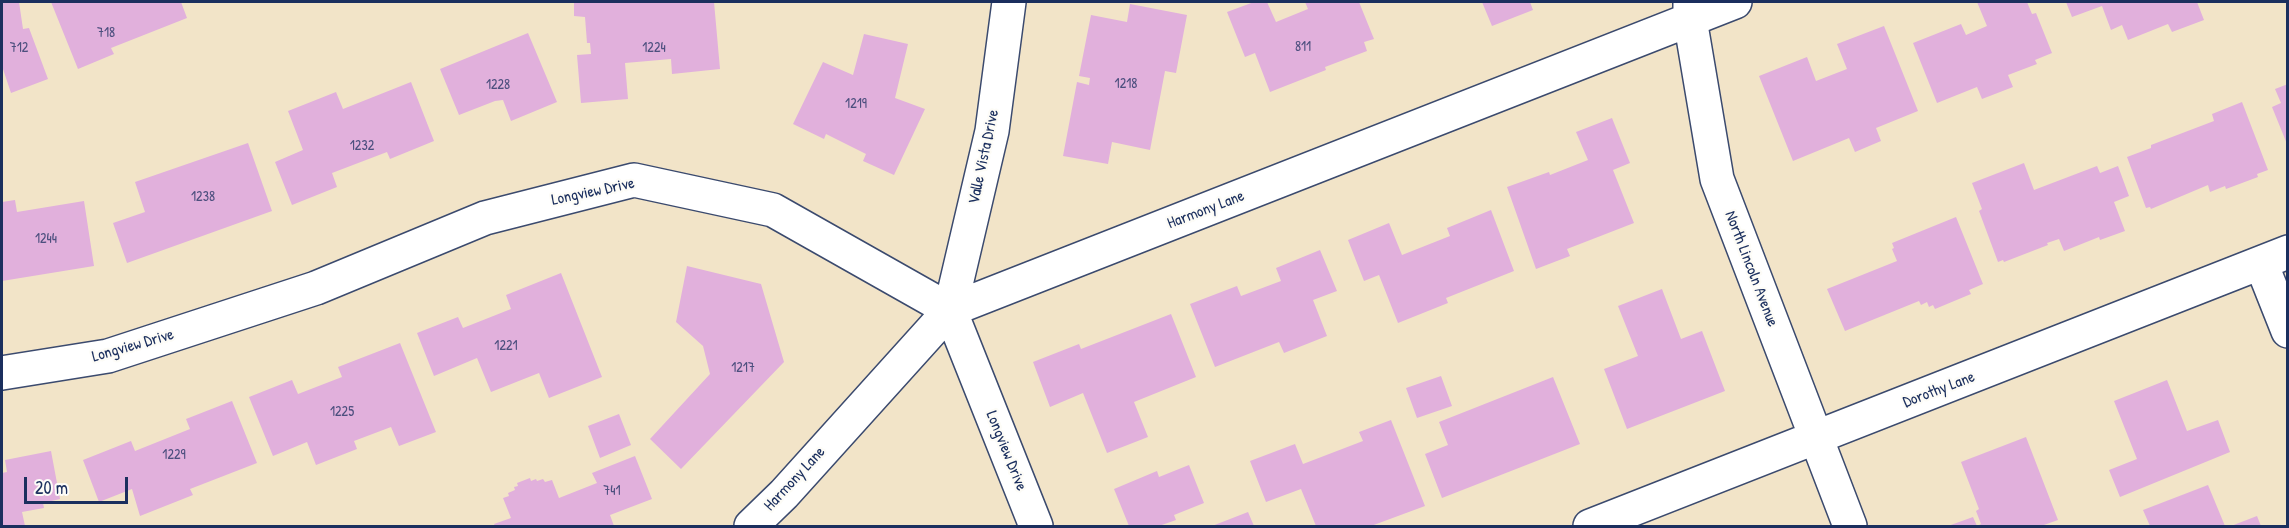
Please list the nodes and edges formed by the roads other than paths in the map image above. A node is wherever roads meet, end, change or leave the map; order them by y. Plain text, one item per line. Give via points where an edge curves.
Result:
1 (1009, 2) edge
2 (1735, 2) edge
3 (1690, 10) edge
4 (2274, 258) edge
5 (950, 310) junction
6 (2288, 331) edge
7 (2, 374) edge
8 (1815, 438) junction
9 (751, 526) edge
10 (1036, 526) edge
11 (1590, 526) edge
12 (1850, 526) edge

1 - 5 street, Valle Vista Drive via 992,131
2 - 3 street, Harmony Lane
3 - 5 street, Harmony Lane
3 - 8 street, North Lincoln Avenue via 1717,179
4 - 6 street
4 - 8 street, Dorothy Lane
5 - 7 street, Longview Drive via 773,210 634,180 485,218 316,288 108,356
5 - 9 street, Harmony Lane
5 - 10 street, Longview Drive
8 - 11 street, Dorothy Lane
8 - 12 street, North Lincoln Avenue

